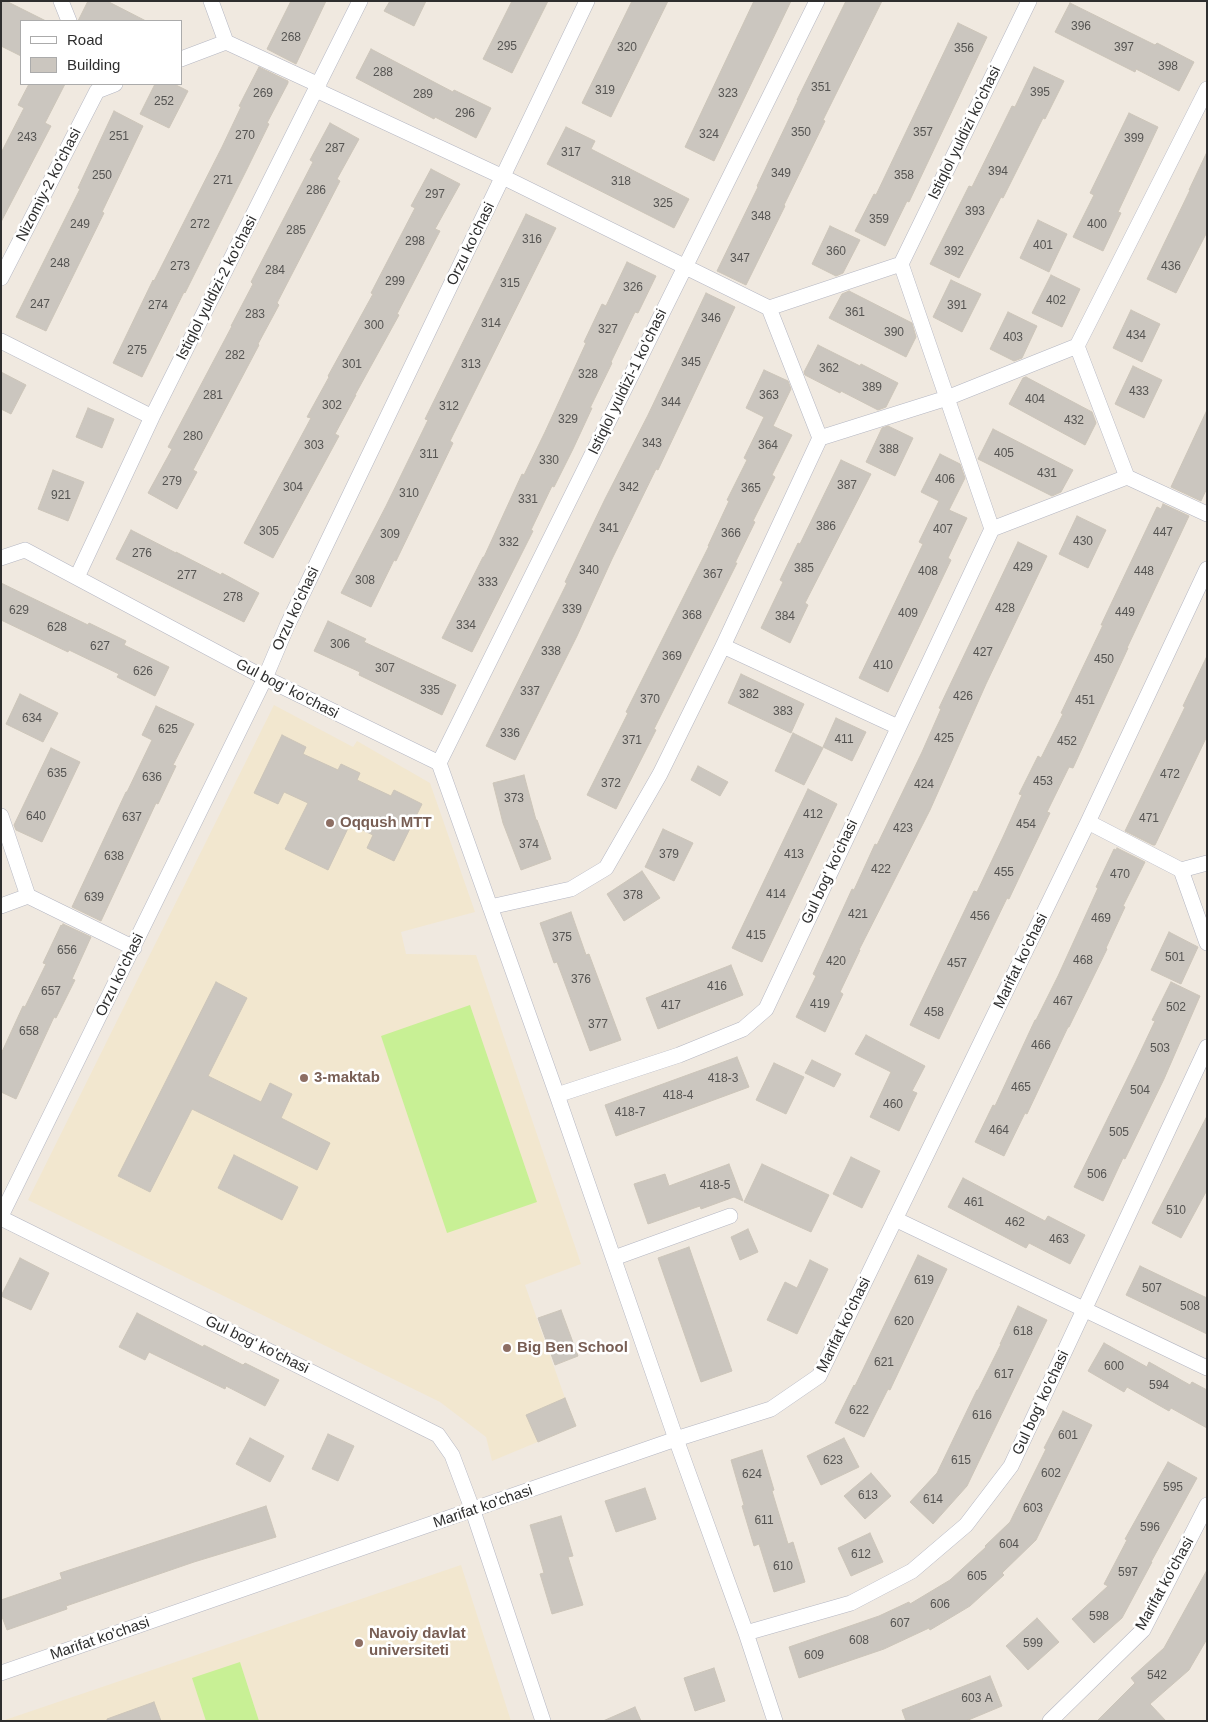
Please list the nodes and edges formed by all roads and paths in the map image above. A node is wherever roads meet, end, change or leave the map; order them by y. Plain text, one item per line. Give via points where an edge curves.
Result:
1 (61, 1) edge
2 (211, 1) edge
3 (360, 1) edge
4 (587, 1) edge
5 (817, 1) edge
6 (1029, 1) edge
7 (69, 20) edge
8 (226, 42) junction
9 (182, 59) edge
10 (108, 85) edge
11 (95, 87) edge
12 (318, 88) junction
13 (1207, 89) edge
14 (503, 177) junction
15 (901, 264) junction
16 (684, 267) junction
17 (1, 278) edge
18 (770, 308) junction
19 (1, 340) edge
20 (1077, 346) junction
21 (947, 398) junction
22 (152, 417) junction
23 (820, 438) junction
24 (1127, 477) junction
25 (1207, 514) edge
26 (992, 529) junction
27 (1, 558) edge
28 (1207, 569) edge
29 (77, 577) junction
30 (723, 646) junction
31 (265, 678) junction
32 (898, 727) junction
33 (439, 764) junction
34 (1, 816) edge
35 (1088, 822) junction
36 (1207, 863) edge
37 (1182, 870) junction
38 (28, 896) junction
39 (1, 906) edge
40 (490, 907) junction
41 (1207, 943) edge
42 (134, 948) junction
43 (1207, 1047) edge
44 (557, 1095) junction
45 (730, 1216) dead end
46 (1, 1217) edge
47 (895, 1219) junction
48 (614, 1258) junction
49 (1085, 1310) junction
50 (1207, 1368) edge
51 (676, 1440) junction
52 (1207, 1505) edge
53 (473, 1511) junction
54 (746, 1632) junction
55 (1, 1673) edge
56 (543, 1721) edge
57 (775, 1721) edge
58 (1050, 1721) edge

1 - 7 street
2 - 8 street
3 - 12 street, Istiqlol yuldizi-2 ko'chasi
4 - 14 street, Orzu ko'chasi
5 - 16 street, Istiqlol yuldizi-1 ko'chasi
6 - 15 street, Istiqlol yuldizi ko'chasi
8 - 9 street
8 - 12 street
10 - 11 street
11 - 17 street, Nizomiy-2 ko'chasi
12 - 14 street
12 - 22 street, Istiqlol yuldizi-2 ko'chasi
13 - 20 street
14 - 16 street
14 - 31 street, Orzu ko'chasi
15 - 18 street
15 - 21 street
16 - 18 street
16 - 33 street, Istiqlol yuldizi-1 ko'chasi
18 - 23 street
19 - 22 street
20 - 21 street
20 - 24 street
21 - 23 street
21 - 26 street
22 - 29 street, Istiqlol yuldizi-2 ko'chasi
23 - 30 street
24 - 25 street
24 - 26 street
26 - 32 street, Gul bog' ko'chasi
27 - 29 street, Gul bog' ko'chasi via 25,550
28 - 35 street, Marifat ko'chasi
29 - 31 street, Gul bog' ko'chasi
30 - 32 street
30 - 40 street via 660,774 606,868 571,889
31 - 33 street, Gul bog' ko'chasi
31 - 42 street, Orzu ko'chasi
32 - 44 street, Gul bog' ko'chasi via 766,1008 743,1029 678,1055
33 - 40 street
34 - 38 street
35 - 37 street
35 - 47 street, Marifat ko'chasi
36 - 37 street
37 - 41 street
38 - 39 street
38 - 42 street
40 - 44 street
42 - 46 street, Orzu ko'chasi
43 - 49 street, Gul bog' ko'chasi
44 - 48 street
45 - 48 street
46 - 53 street, Gul bog' ko'chasi via 438,1435 452,1454
47 - 49 street
47 - 51 street, Marifat ko'chasi via 819,1376 771,1409
48 - 51 street
49 - 50 street
49 - 54 street, Gul bog' ko'chasi via 1010,1466 966,1524 912,1571 851,1604
51 - 53 street, Marifat ko'chasi
51 - 54 street
52 - 58 street, Marifat ko'chasi via 1143,1630
53 - 55 street, Marifat ko'chasi
53 - 56 street, Gul bog' ko'chasi
54 - 57 street

